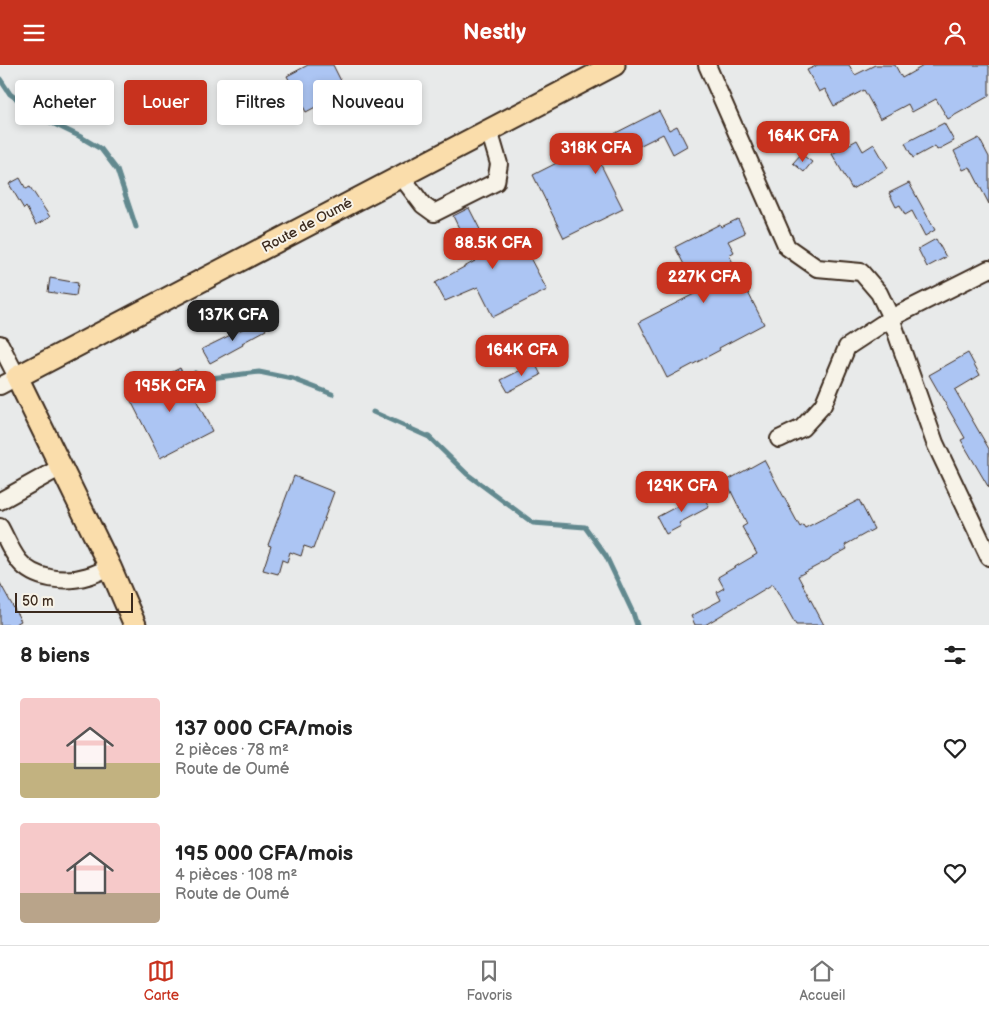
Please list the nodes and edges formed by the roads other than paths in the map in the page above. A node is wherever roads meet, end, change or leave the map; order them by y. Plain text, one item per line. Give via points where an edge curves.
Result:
1 (614, 65) edge
2 (707, 65) edge
3 (489, 130) junction
4 (400, 176) junction
5 (989, 269) edge
6 (891, 318) junction
7 (0, 344) edge
8 (8, 381) edge
9 (779, 439) dead end
10 (61, 467) junction
11 (0, 501) edge
12 (0, 527) edge
13 (5, 548) edge
14 (989, 557) edge
15 (110, 567) junction
16 (135, 625) edge

1 - 3 main road, Route de Oumé
2 - 6 street via 787,247 818,268 861,272 879,293
3 - 4 main road, Route de Oumé
3 - 4 street via 499,164 496,182 434,213 423,205
4 - 8 main road, Route de Oumé
5 - 6 street
6 - 9 street via 847,347 823,405 802,428
6 - 14 street via 935,443
7 - 8 street
8 - 10 main road
10 - 11 street
10 - 15 main road
12 - 13 street
13 - 15 street via 30,571 48,578 74,579
15 - 16 main road

